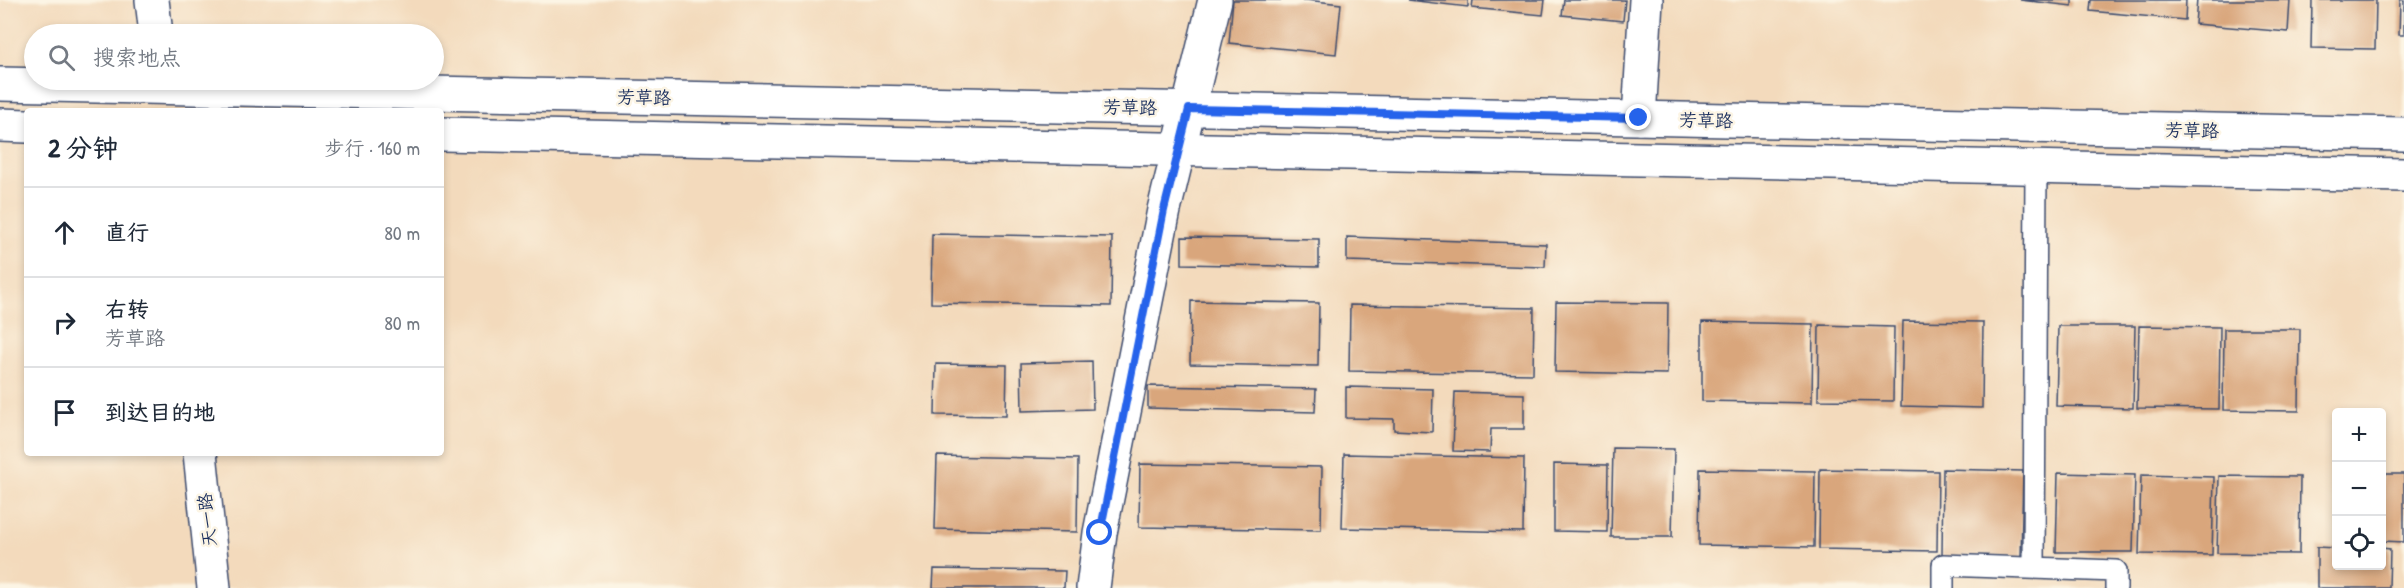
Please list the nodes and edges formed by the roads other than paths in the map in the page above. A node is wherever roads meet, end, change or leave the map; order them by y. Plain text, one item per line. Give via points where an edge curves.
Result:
1 (153, 0) edge
2 (1215, 0) edge
3 (1646, 0) edge
4 (155, 24) edge
5 (0, 84) edge
6 (24, 85) edge
7 (122, 90) edge
8 (163, 92) edge
9 (1189, 109) junction
10 (1639, 118) junction
11 (0, 125) edge
12 (24, 126) edge
13 (444, 134) edge
14 (2404, 134) edge
15 (1181, 149) junction
16 (2036, 167) junction
17 (2404, 176) edge
18 (200, 456) edge
19 (2034, 568) junction
20 (214, 588) edge
21 (1093, 588) edge
22 (1942, 588) edge
23 (2116, 588) edge

1 - 4 street
2 - 9 street
3 - 10 street
5 - 6 street, 芳草路
7 - 8 street, 芳草路
8 - 9 street, 芳草路
9 - 10 street, 芳草路
9 - 15 street
10 - 14 street, 芳草路
11 - 12 street
13 - 15 street
15 - 16 street
15 - 21 street via 1164,210 1100,533
16 - 17 street
16 - 19 lane
18 - 20 street, 天一路
19 - 22 lane via 1943,565
19 - 23 lane via 2116,571

